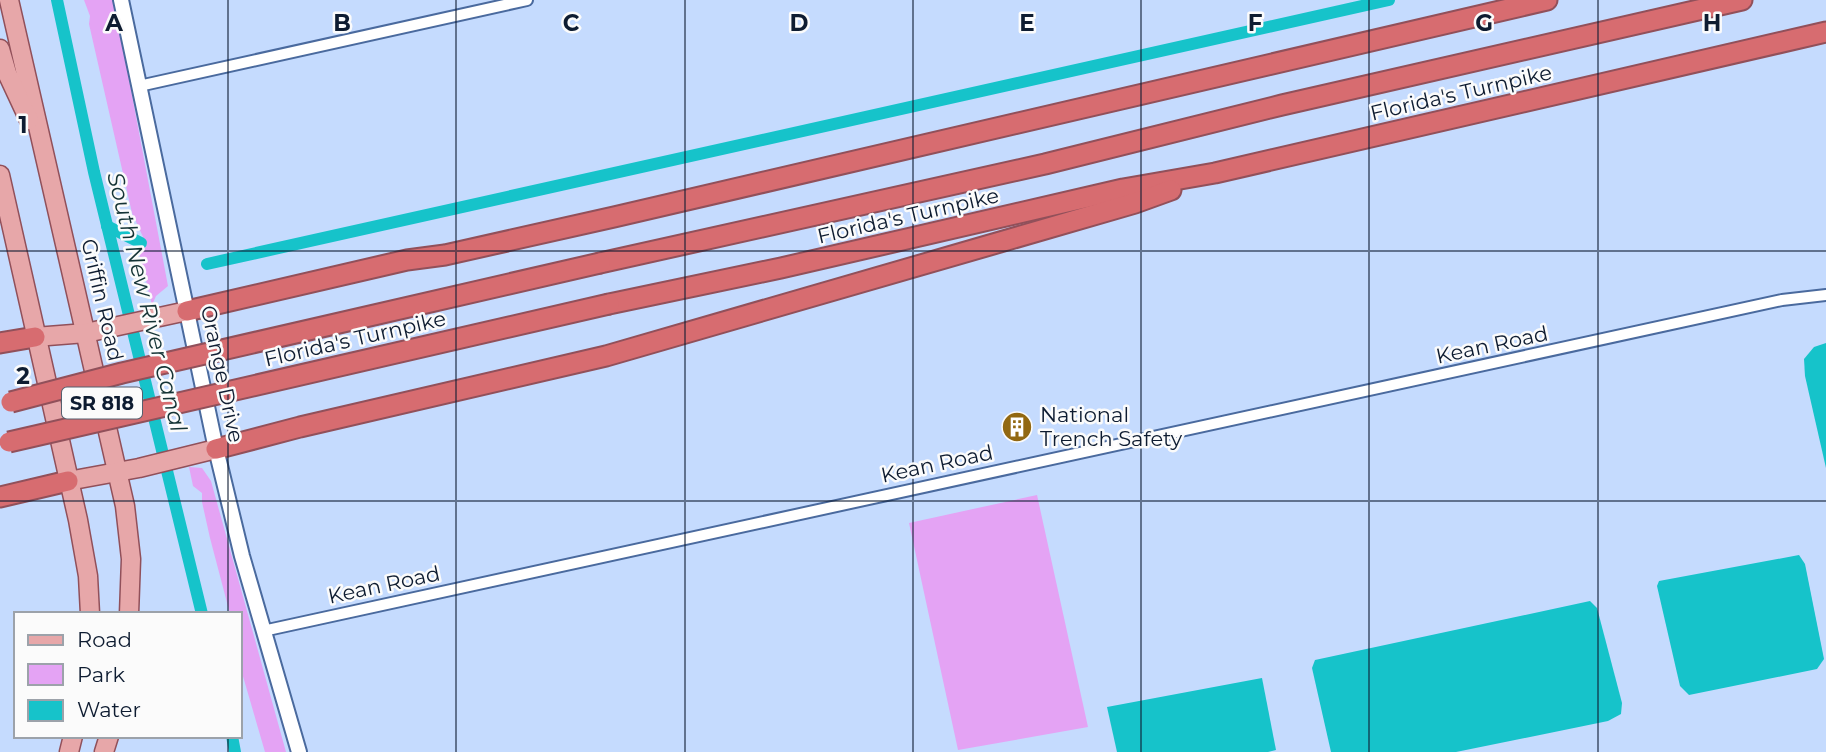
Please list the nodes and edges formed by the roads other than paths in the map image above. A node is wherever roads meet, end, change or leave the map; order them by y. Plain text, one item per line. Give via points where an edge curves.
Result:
1 (9, 0) edge
2 (121, 0) edge
3 (527, 0) edge
4 (1547, 0) edge
5 (1742, 0) edge
6 (1826, 32) edge
7 (0, 49) edge
8 (139, 86) junction
9 (45, 155) junction
10 (1215, 173) junction
11 (0, 175) edge
12 (1826, 295) edge
13 (187, 311) junction
14 (86, 333) junction
15 (35, 337) junction
16 (0, 343) edge
17 (5, 403) edge
18 (5, 443) edge
19 (216, 449) junction
20 (117, 472) junction
21 (68, 481) junction
22 (0, 497) edge
23 (90, 612) edge
24 (129, 612) edge
25 (263, 631) junction
26 (299, 752) edge

1 - 9 main road, Griffin Road / SR 818
2 - 8 street, Orange Drive
3 - 8 street
4 - 13 highway via 614,217
5 - 17 highway, Florida's Turnpike, bridge
6 - 10 highway, Florida's Turnpike
7 - 9 main road
8 - 13 street, Orange Drive
9 - 14 main road, Griffin Road / SR 818
10 - 18 highway, Florida's Turnpike, bridge via 609,304
10 - 19 highway via 1135,203 606,356
11 - 15 main road, SR 818
12 - 25 street, Kean Road via 1782,300
13 - 14 main road
13 - 19 street, Orange Drive
14 - 15 main road
14 - 20 main road, Griffin Road / SR 818
15 - 16 highway
15 - 21 main road, SR 818
19 - 20 main road
19 - 25 street, Orange Drive
20 - 21 main road
20 - 24 main road, Griffin Road / SR 818 via 131,559
21 - 22 highway
21 - 23 main road, SR 818 via 82,540
25 - 26 street, Orange Drive

